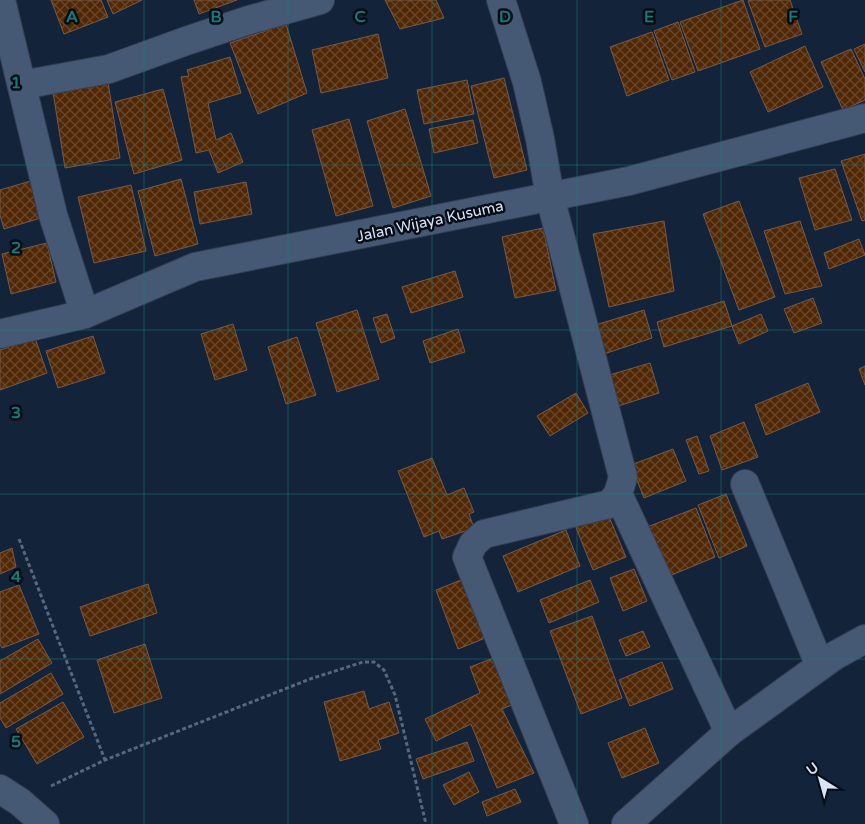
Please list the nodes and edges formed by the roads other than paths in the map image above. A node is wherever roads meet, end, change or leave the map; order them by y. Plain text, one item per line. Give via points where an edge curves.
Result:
1 (1, 0) edge
2 (320, 0) edge
3 (501, 0) edge
4 (22, 85) junction
5 (865, 118) edge
6 (550, 197) junction
7 (84, 314) junction
8 (0, 334) edge
9 (745, 484) dead end
10 (618, 494) junction
11 (865, 639) edge
12 (820, 666) junction
13 (729, 732) junction
14 (10, 795) edge
15 (45, 824) edge
16 (574, 824) edge
17 (626, 824) edge

1 - 4 street
2 - 4 street via 212,32 109,69
3 - 6 street via 527,82
4 - 7 street via 53,215
5 - 6 street, Jalan Wijaya Kusuma via 629,181
6 - 7 street, Jalan Wijaya Kusuma via 195,267
6 - 10 street via 623,477
7 - 8 street, Jalan Wijaya Kusuma
9 - 12 street
10 - 13 street
10 - 16 street via 610,504 484,534 473,544 467,557
11 - 12 street
12 - 13 street
13 - 17 street
14 - 15 street

